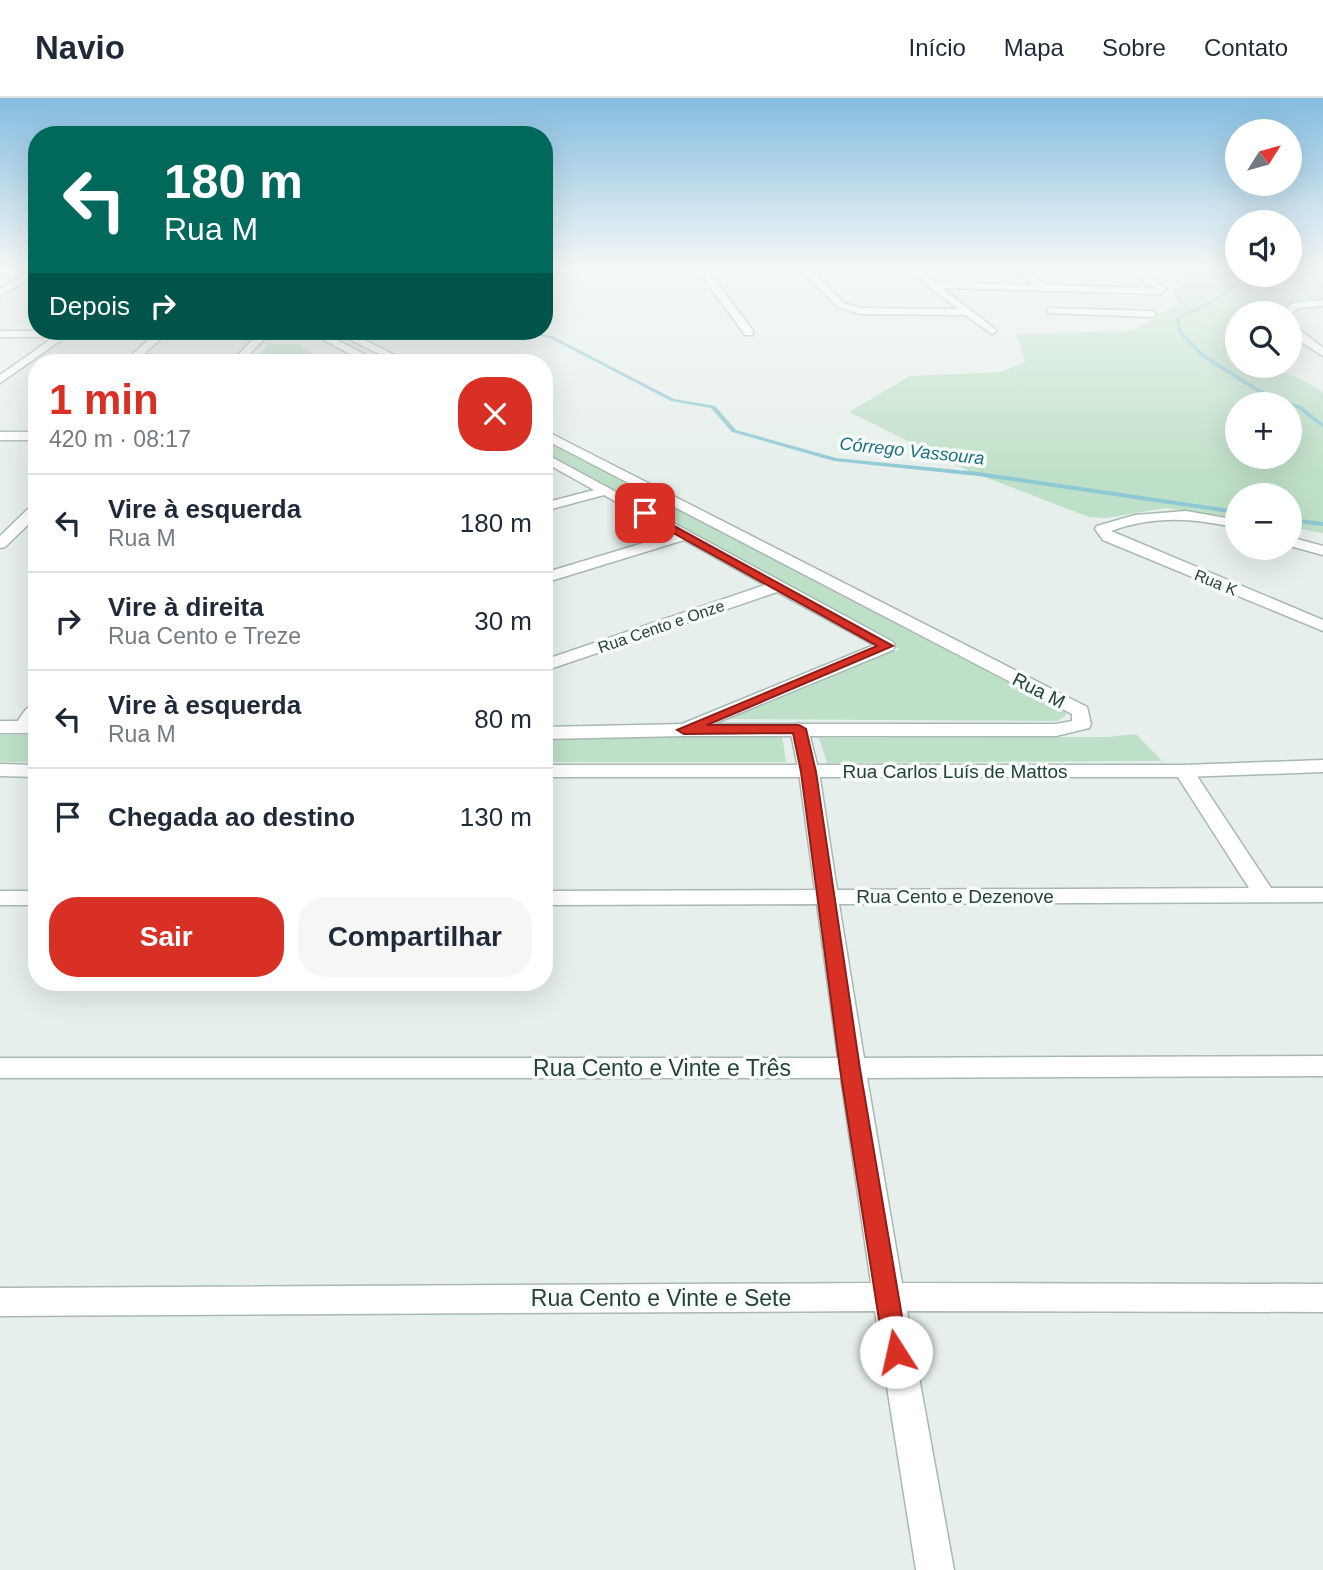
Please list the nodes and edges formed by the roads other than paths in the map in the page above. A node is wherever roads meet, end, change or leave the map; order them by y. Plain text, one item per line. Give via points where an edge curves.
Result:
1 (1302, 337) edge
2 (1323, 337) edge
3 (1302, 338) edge
4 (57, 340) edge
5 (155, 340) edge
6 (258, 340) edge
7 (331, 340) edge
8 (357, 340) edge
9 (1323, 353) edge
10 (37, 354) edge
11 (138, 354) edge
12 (244, 354) edge
13 (356, 354) edge
14 (388, 354) edge
15 (28, 360) edge
16 (0, 380) edge
17 (0, 436) edge
18 (28, 436) edge
19 (553, 439) edge
20 (553, 462) edge
21 (605, 491) junction
22 (553, 505) edge
23 (28, 517) edge
24 (1225, 521) edge
25 (685, 535) junction
26 (0, 544) edge
27 (1302, 545) edge
28 (1323, 551) edge
29 (553, 575) edge
30 (778, 586) junction
31 (1323, 626) edge
32 (553, 663) edge
33 (0, 727) edge
34 (28, 727) edge
35 (799, 729) junction
36 (684, 730) junction
37 (553, 733) edge
38 (1323, 766) edge
39 (0, 771) edge
40 (28, 771) edge
41 (553, 771) edge
42 (1184, 771) junction
43 (809, 772) junction
44 (1264, 895) junction
45 (1323, 895) edge
46 (827, 897) junction
47 (0, 898) edge
48 (28, 898) edge
49 (553, 898) edge
50 (1323, 1066) edge
51 (0, 1068) edge
52 (850, 1069) junction
53 (886, 1297) junction
54 (1323, 1298) edge
55 (0, 1303) edge
56 (935, 1570) edge

1 - 2 street
3 - 9 street
4 - 10 street
5 - 11 street
6 - 12 street
7 - 13 street
8 - 14 street
15 - 16 street
17 - 18 street
19 - 35 street, Rua M via 1081,711 1082,724 1056,730
20 - 21 street
21 - 22 street
21 - 25 street
23 - 26 street
24 - 31 street, Rua K via 1187,514 1117,522 1102,529 1108,537
25 - 29 street
25 - 30 street
27 - 28 street
30 - 32 street, Rua Cento e Onze
30 - 36 street via 887,646
33 - 34 street
35 - 36 street, Rua M
35 - 43 street
36 - 37 street, Rua M
38 - 42 street, Rua Carlos Luís de Mattos
39 - 40 street
41 - 43 street, Rua Carlos Luís de Mattos
42 - 43 street, Rua Carlos Luís de Mattos
42 - 44 street
43 - 46 street
44 - 45 street, Rua Cento e Dezenove
44 - 46 street, Rua Cento e Dezenove
46 - 49 street, Rua Cento e Dezenove
46 - 52 street
47 - 48 street
50 - 52 street, Rua Cento e Vinte e Três
51 - 52 street, Rua Cento e Vinte e Três
52 - 53 street
53 - 54 street, Rua Cento e Vinte e Sete
53 - 55 street, Rua Cento e Vinte e Sete
53 - 56 street

